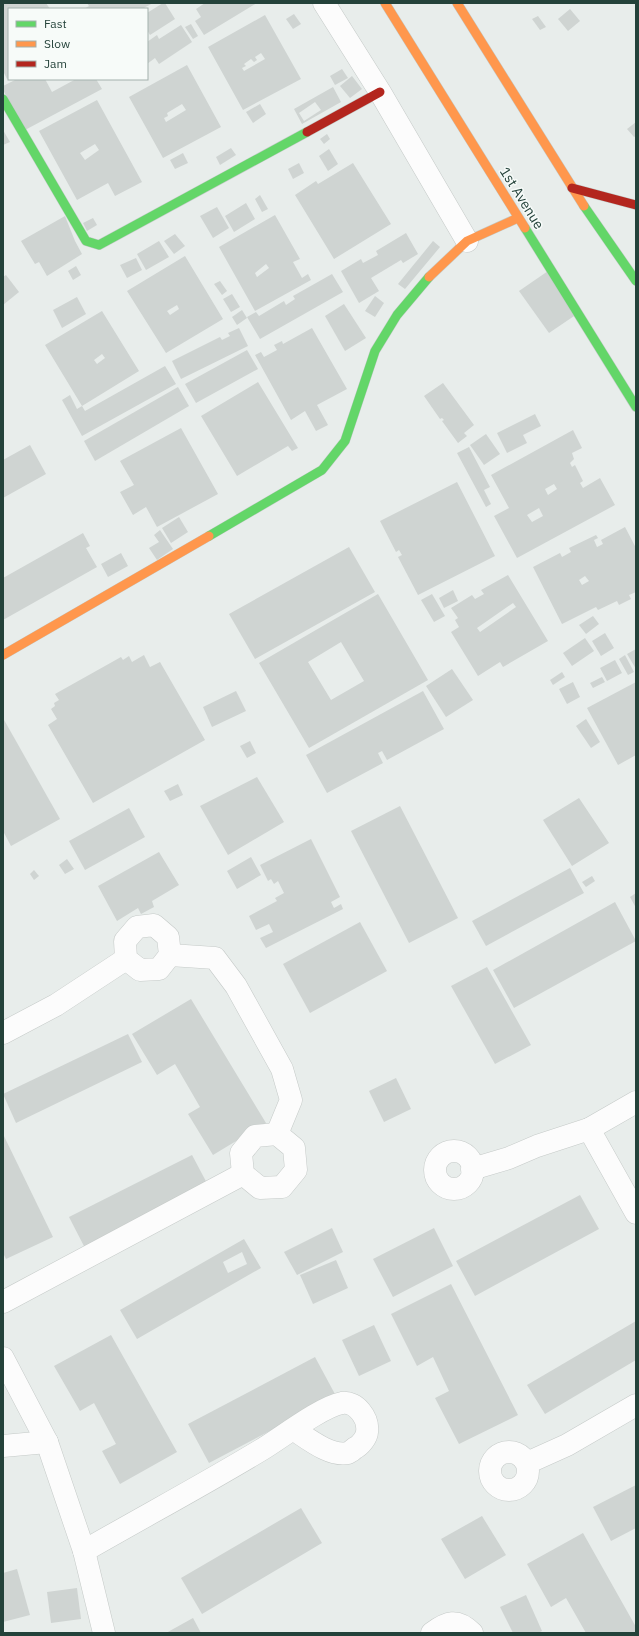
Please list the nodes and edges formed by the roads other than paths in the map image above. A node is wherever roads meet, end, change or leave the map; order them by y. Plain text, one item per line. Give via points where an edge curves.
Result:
1 (324, 3) edge
2 (385, 3) edge
3 (457, 3) edge
4 (380, 92) junction
5 (3, 99) edge
6 (572, 188) junction
7 (636, 205) edge
8 (518, 218) junction
9 (467, 241) junction
10 (636, 281) edge
11 (636, 407) edge
12 (3, 655) edge
13 (170, 955) junction
14 (126, 959) junction
15 (3, 1033) edge
16 (636, 1102) edge
17 (589, 1129) junction
18 (277, 1134) junction
19 (472, 1168) dead end
20 (243, 1174) junction
21 (636, 1213) edge
22 (3, 1302) edge
23 (3, 1358) edge
24 (636, 1405) edge
25 (293, 1429) dead end
26 (47, 1442) junction
27 (3, 1446) edge
28 (527, 1463) dead end
29 (84, 1551) junction
30 (104, 1633) edge
31 (432, 1633) edge
32 (472, 1633) edge

1 - 4 street
2 - 8 street, 1st Avenue
3 - 6 street
4 - 5 street via 98,245 86,241
4 - 9 street
6 - 7 street
6 - 10 street
8 - 9 street
8 - 11 street, 1st Avenue
9 - 12 street via 427,278 397,315 376,351 345,441 322,470
13 - 14 street via 158,969 140,970
13 - 14 street via 168,937 154,926 137,927 125,941
13 - 18 street via 215,958 236,986 282,1069 291,1100
14 - 15 street via 56,1005
16 - 17 street
17 - 19 street via 509,1158
17 - 21 street
18 - 20 street via 255,1136 241,1153
18 - 20 street via 294,1148 296,1170 282,1187 260,1188
20 - 22 street
23 - 26 street
24 - 28 street via 567,1445
25 - 29 street via 261,1450
26 - 27 street
26 - 29 street
29 - 30 street
31 - 32 street via 445,1624 455,1623 465,1626

